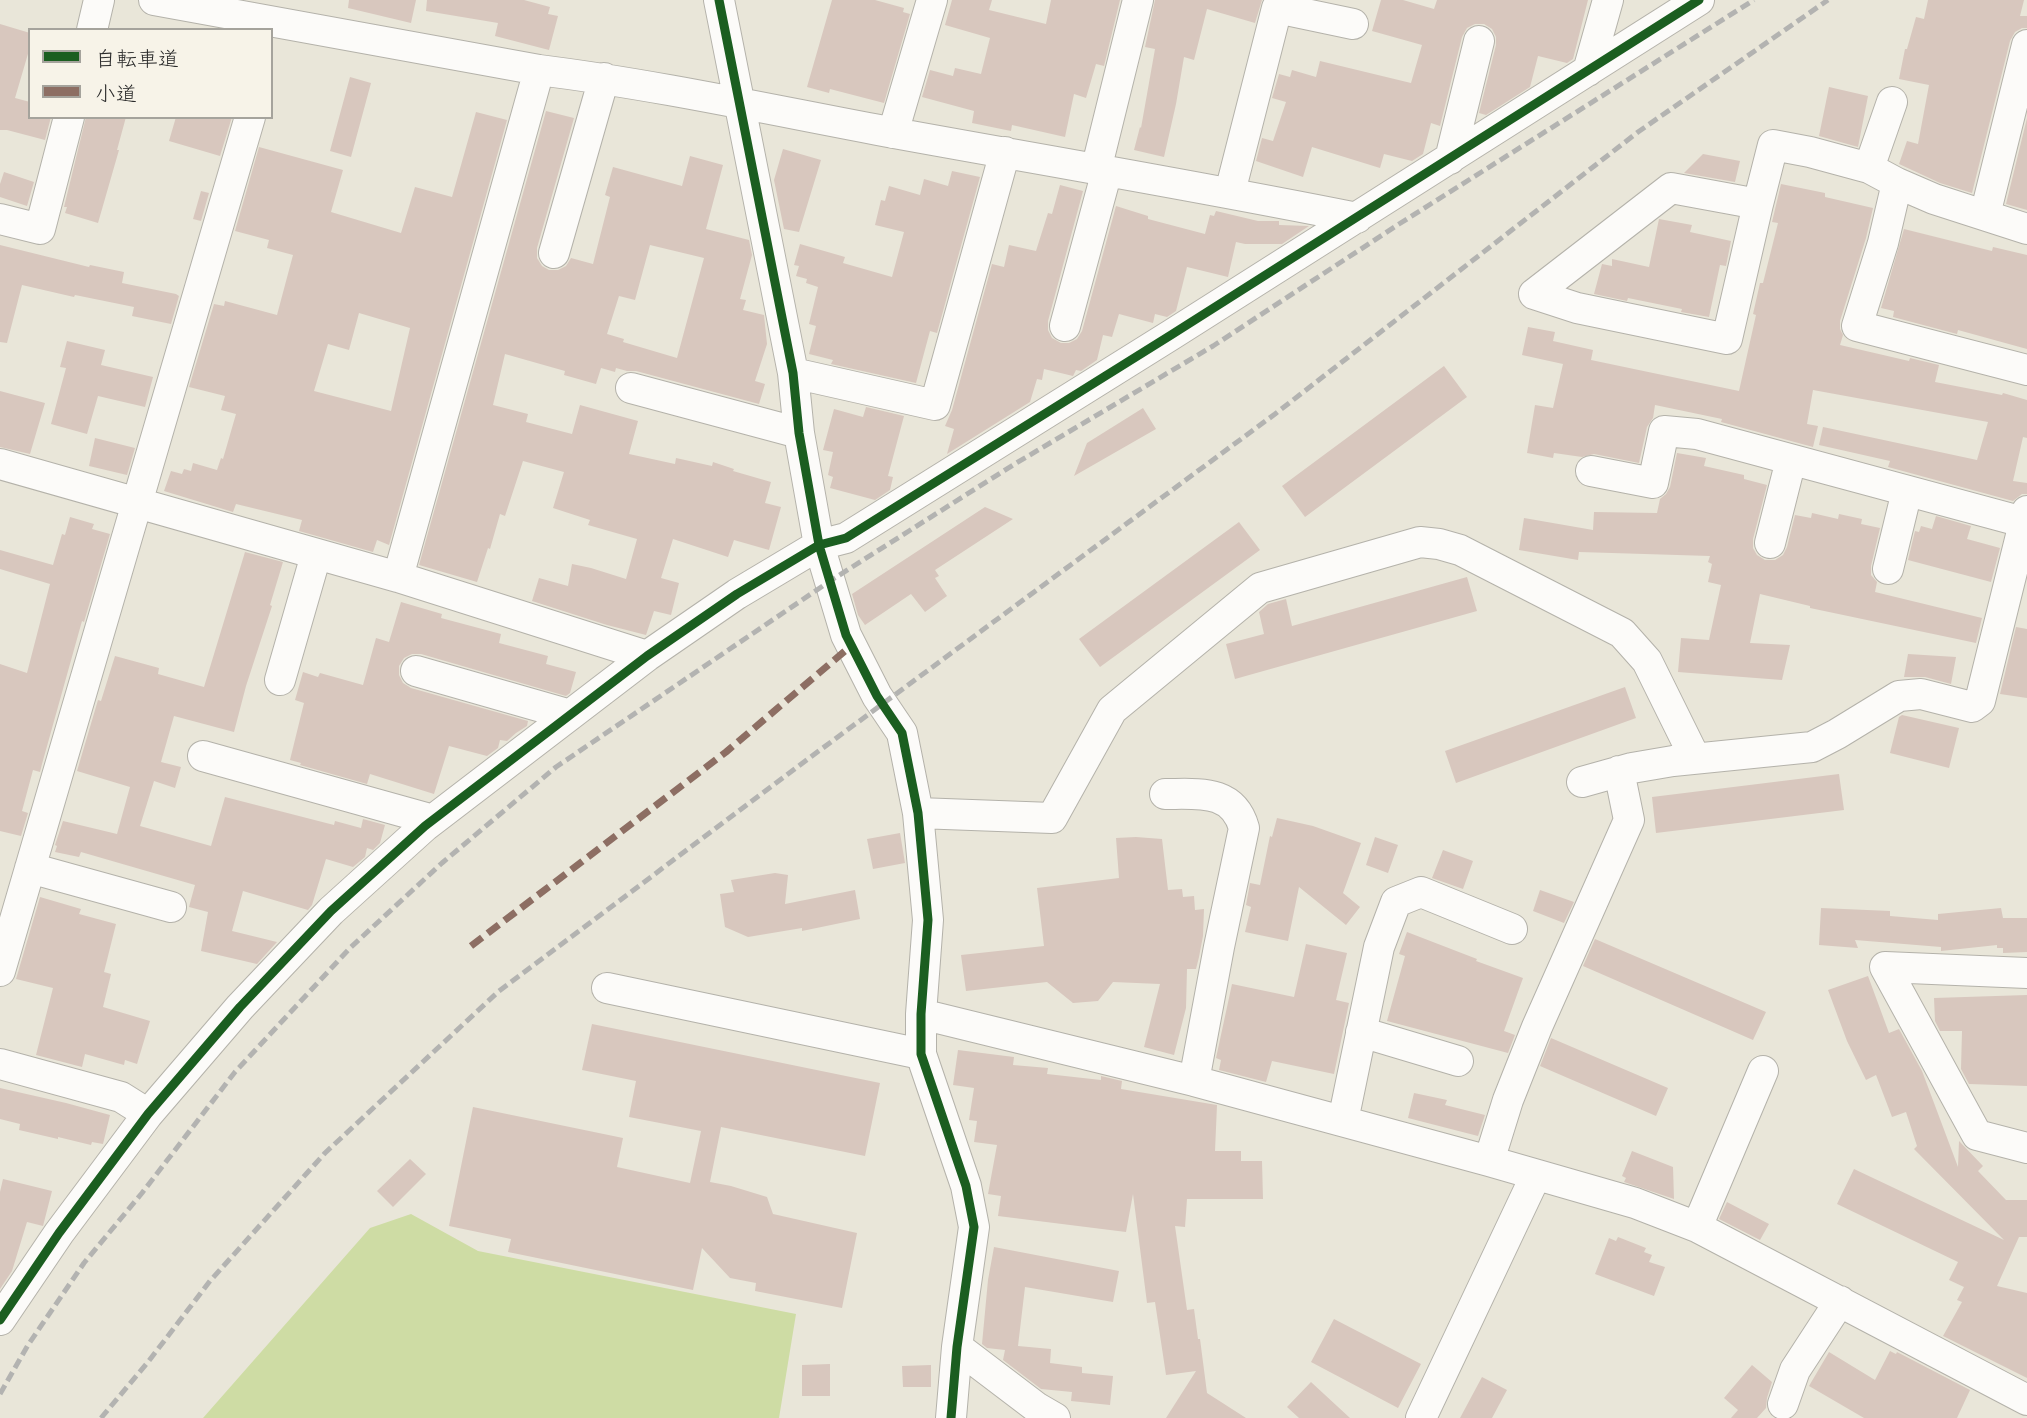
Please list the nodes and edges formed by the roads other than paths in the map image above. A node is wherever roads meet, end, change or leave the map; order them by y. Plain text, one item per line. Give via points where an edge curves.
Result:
1 (99, 0) edge
2 (154, 0) edge
3 (719, 0) edge
4 (932, 0) edge
5 (1138, 0) edge
6 (1608, 0) edge
7 (1699, 0) edge
8 (1353, 24) dead end
9 (92, 28) edge
10 (256, 28) edge
11 (274, 33) edge
12 (1479, 41) dead end
13 (2027, 45) edge
14 (539, 70) junction
15 (1588, 72) junction
16 (604, 78) junction
17 (1892, 102) dead end
18 (739, 103) junction
19 (68, 119) edge
20 (249, 119) edge
21 (893, 133) junction
22 (1005, 152) junction
23 (1450, 159) junction
24 (1869, 168) junction
25 (1102, 170) junction
26 (1897, 183) junction
27 (1230, 192) junction
28 (1758, 204) junction
29 (1985, 215) junction
30 (1357, 218) junction
31 (0, 219) edge
32 (2027, 229) edge
33 (554, 253) dead end
34 (1065, 326) dead end
35 (2027, 370) edge
36 (793, 373) junction
37 (631, 388) dead end
38 (799, 433) junction
39 (1791, 460) junction
40 (0, 464) edge
41 (1591, 471) dead end
42 (1907, 491) junction
43 (136, 504) junction
44 (2026, 519) edge
45 (1770, 543) dead end
46 (819, 545) junction
47 (316, 555) junction
48 (1888, 569) dead end
49 (398, 577) junction
50 (647, 656) junction
51 (416, 671) dead end
52 (280, 680) dead end
53 (570, 715) junction
54 (203, 757) dead end
55 (1695, 758) junction
56 (1619, 772) junction
57 (1582, 782) dead end
58 (1166, 794) dead end
59 (918, 814) junction
60 (433, 820) junction
61 (30, 868) junction
62 (171, 907) dead end
63 (1512, 929) dead end
64 (0, 971) edge
65 (2027, 973) edge
66 (607, 988) dead end
67 (921, 1014) junction
68 (1362, 1032) junction
69 (921, 1054) junction
70 (1458, 1061) dead end
71 (0, 1064) edge
72 (1763, 1071) dead end
73 (1194, 1081) junction
74 (148, 1114) junction
75 (1343, 1121) junction
76 (2027, 1148) edge
77 (1489, 1161) junction
78 (1536, 1175) junction
79 (1697, 1227) junction
80 (9, 1290) edge
81 (1840, 1301) junction
82 (0, 1320) edge
83 (957, 1347) junction
84 (2027, 1399) edge
85 (1783, 1404) dead end
86 (951, 1418) edge
87 (1055, 1418) edge
88 (1421, 1418) edge

1 - 9 street
2 - 10 street
3 - 18 street
4 - 21 street
5 - 25 street
6 - 15 street
7 - 15 street
8 - 27 street via 1277,8
11 - 14 street
12 - 23 street
13 - 29 street
14 - 16 street
14 - 49 street
15 - 23 street
16 - 18 street
16 - 33 street
17 - 24 street
18 - 21 street
18 - 36 street
19 - 31 street via 40,229
20 - 43 street
21 - 22 street
22 - 25 street
22 - 36 street via 935,405
23 - 30 street
24 - 26 street
24 - 28 street via 1773,145
25 - 27 street
25 - 34 street
26 - 29 street
26 - 35 street via 1857,326
27 - 30 street
28 - 28 street via 1727,339 1577,308 1534,294 1671,188
29 - 32 street
30 - 46 street via 846,538
36 - 38 street
37 - 38 street
38 - 46 street
39 - 41 street via 1664,431 1653,483
39 - 42 street
39 - 45 street
40 - 43 street
42 - 44 street
42 - 48 street
43 - 47 street
43 - 61 street
44 - 55 street via 1980,701 1972,707 1921,694 1899,696 1812,747
46 - 50 street
46 - 59 street via 846,635 902,733
47 - 49 street
47 - 52 street
49 - 50 street
50 - 53 street
51 - 53 street
53 - 60 street
54 - 60 street
55 - 56 street
55 - 59 street via 1647,661 1622,633 1460,550 1420,542 1260,588 1112,710 1052,818
56 - 57 street
56 - 77 street via 1629,820 1537,1027
58 - 73 street via 1212,794 1233,806 1244,828
59 - 67 street via 928,920
60 - 74 street via 331,911
61 - 62 street
61 - 64 street
63 - 68 street via 1422,891 1396,902 1379,947
65 - 76 street via 1885,967 1978,1135
66 - 69 street
67 - 69 street
67 - 73 street
68 - 70 street
68 - 75 street
69 - 83 street via 966,1186 974,1227
71 - 74 street via 121,1097
72 - 79 street
73 - 75 street
74 - 80 street via 59,1233
75 - 77 street
77 - 78 street
78 - 79 street via 1635,1203
78 - 88 street
79 - 81 street
80 - 82 street
81 - 84 street
81 - 85 street via 1795,1370
83 - 86 street
83 - 87 street

